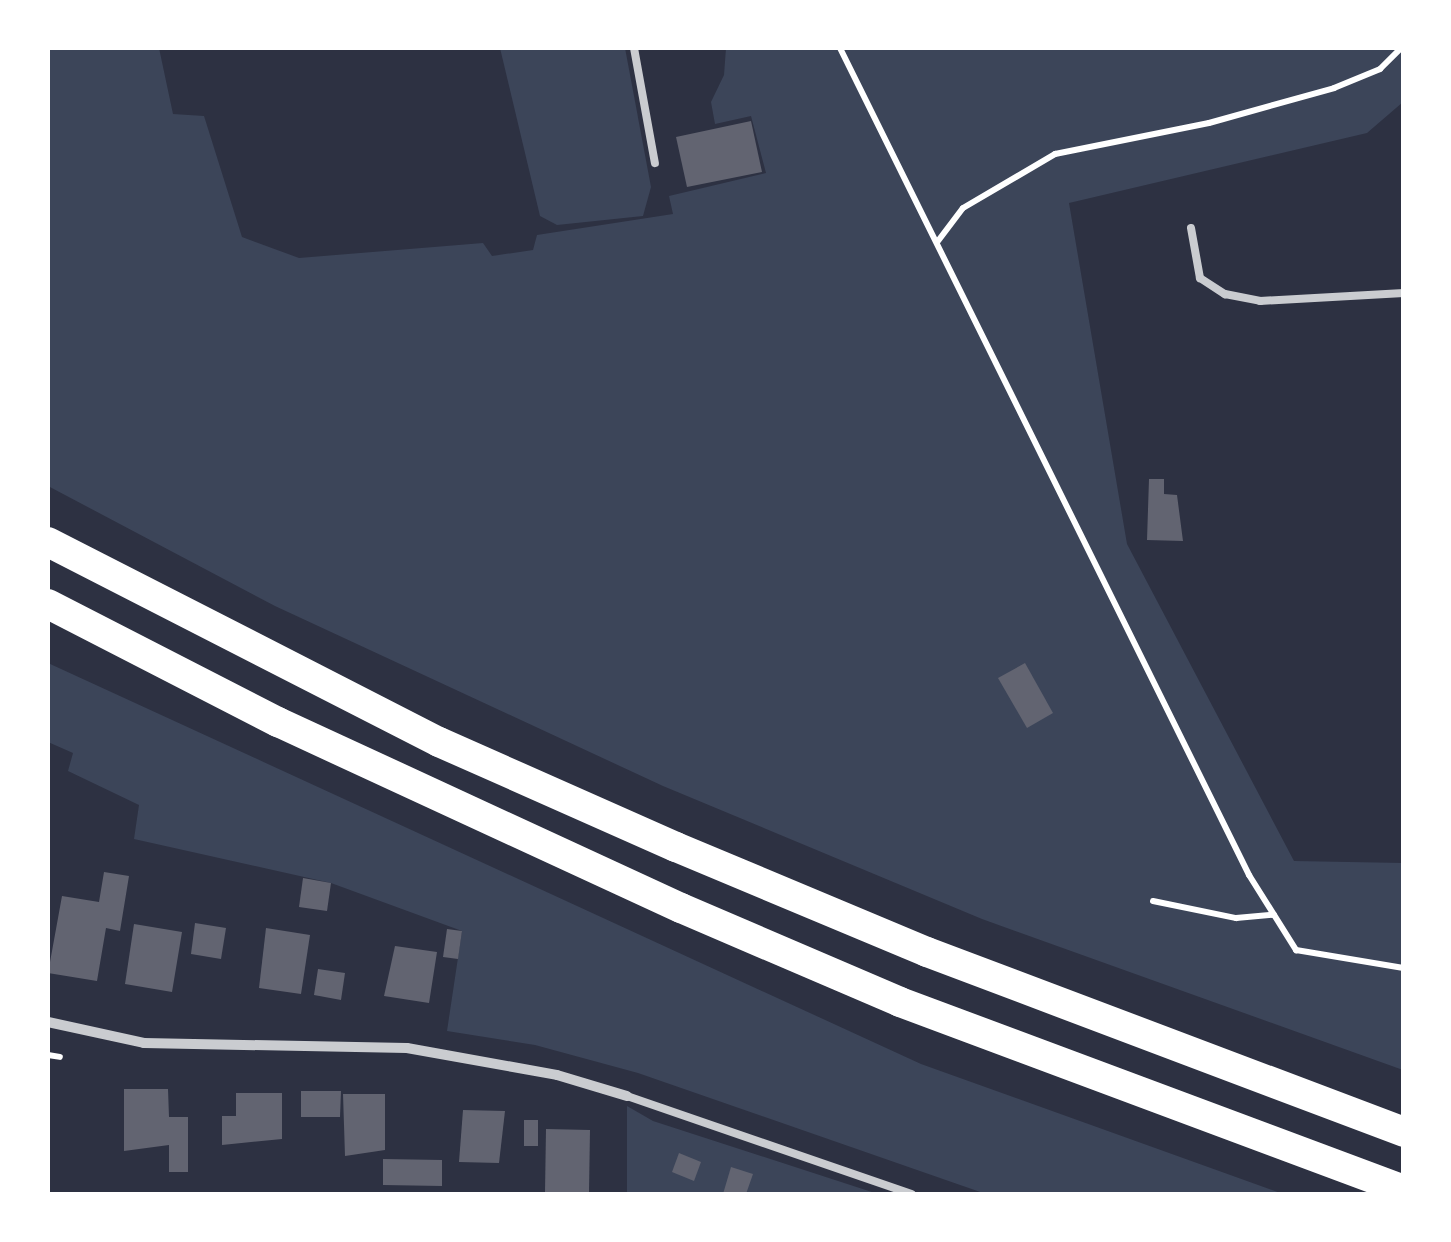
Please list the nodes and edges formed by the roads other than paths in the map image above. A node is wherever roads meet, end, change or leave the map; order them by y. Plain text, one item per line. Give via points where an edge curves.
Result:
1 (634, 48) edge
2 (656, 163) dead end
3 (1191, 228) dead end
4 (1404, 294) edge
5 (48, 542) edge
6 (48, 604) edge
7 (48, 1022) edge
8 (627, 1096) joint
9 (1404, 1132) edge
10 (1404, 1190) edge
11 (912, 1194) edge

1 - 2 lane
3 - 4 lane via 1200,278 1226,294 1260,301
5 - 9 highway via 438,742 676,847 927,952
6 - 10 highway via 278,722 680,908 900,1002
7 - 8 street via 144,1043 407,1048 523,1068
8 - 11 lane

